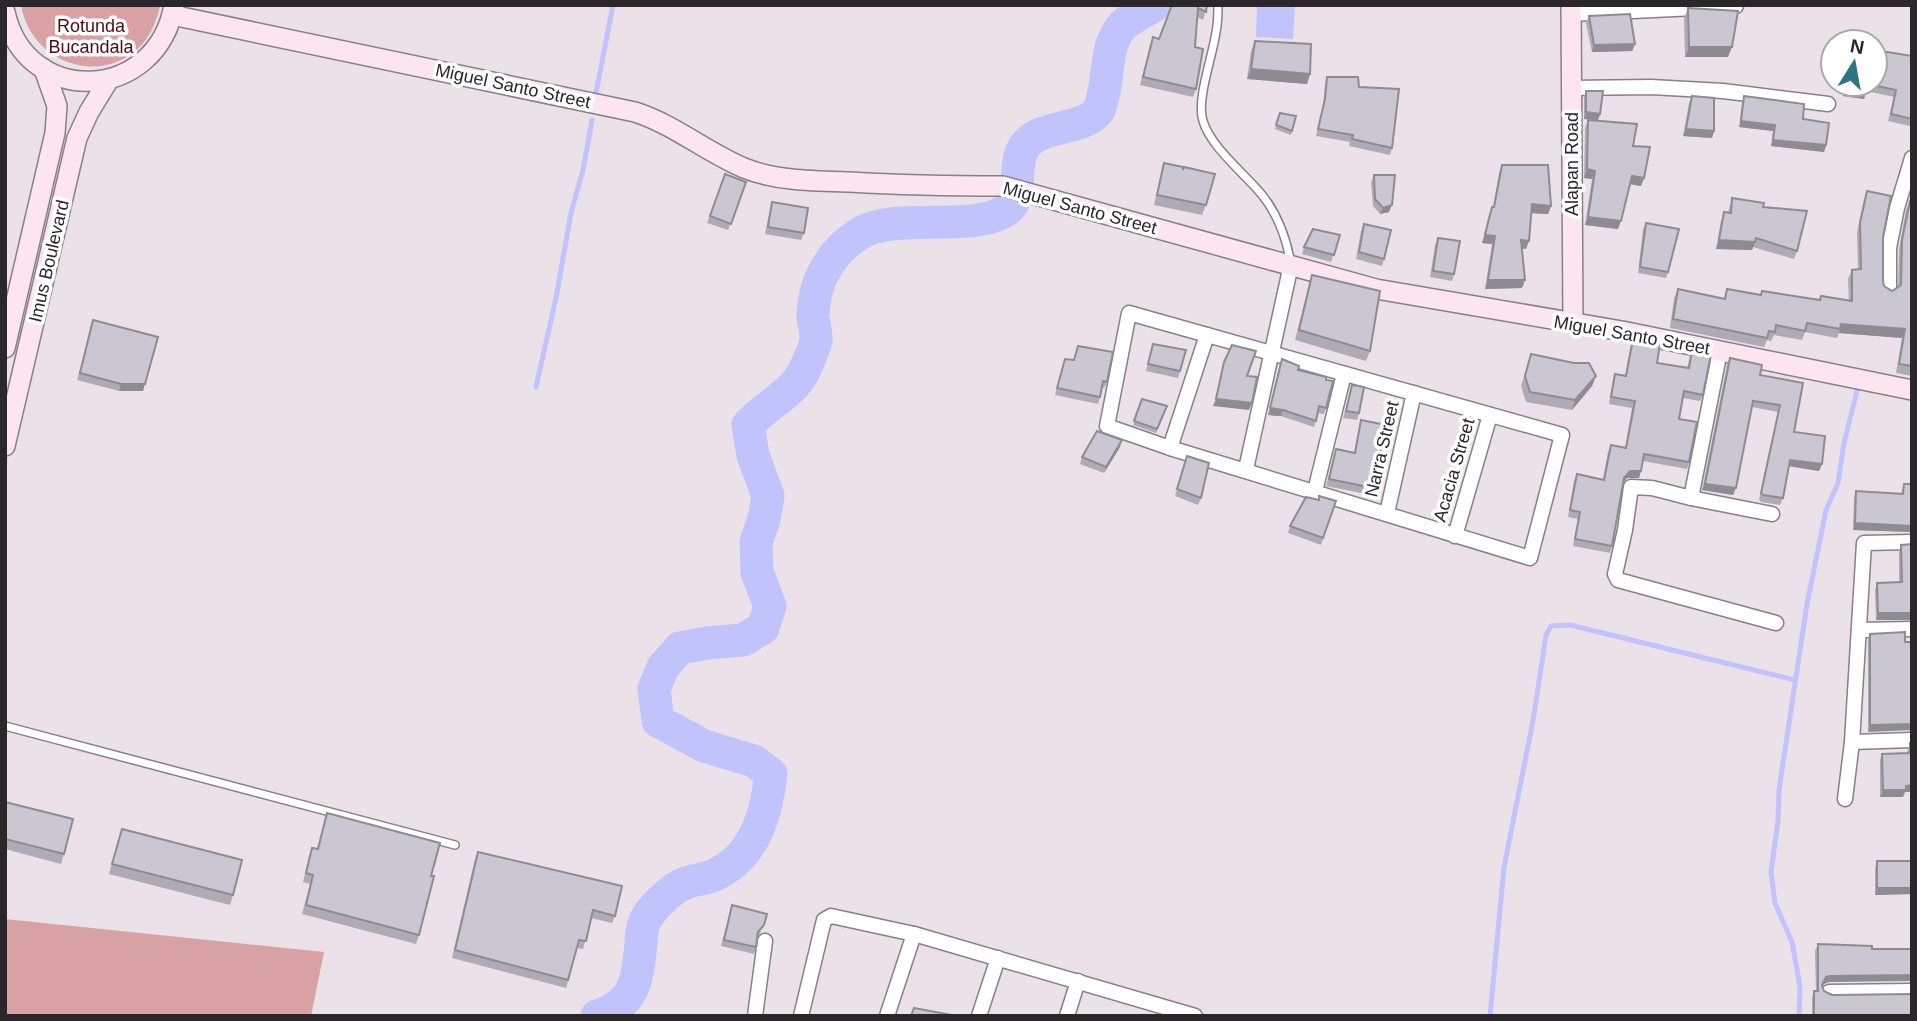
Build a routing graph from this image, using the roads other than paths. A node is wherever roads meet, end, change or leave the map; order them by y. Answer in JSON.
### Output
{"nodes":[{"id":1,"x":1218,"y":5,"type":"edge"},
{"id":2,"x":1736,"y":6,"type":"edge"},
{"id":3,"x":1571,"y":9,"type":"edge"},
{"id":4,"x":173,"y":10,"type":"edge"},
{"id":5,"x":5,"y":12,"type":"edge"},
{"id":6,"x":44,"y":69,"type":"junction"},
{"id":7,"x":108,"y":81,"type":"junction"},
{"id":8,"x":1571,"y":88,"type":"junction"},
{"id":9,"x":1828,"y":104,"type":"dead end"},
{"id":10,"x":1912,"y":158,"type":"edge"},
{"id":11,"x":1904,"y":208,"type":"edge"},
{"id":12,"x":1291,"y":265,"type":"junction"},
{"id":13,"x":1889,"y":290,"type":"edge"},
{"id":14,"x":1573,"y":323,"type":"junction"},
{"id":15,"x":1207,"y":335,"type":"junction"},
{"id":16,"x":5,"y":348,"type":"edge"},
{"id":17,"x":1720,"y":351,"type":"junction"},
{"id":18,"x":1272,"y":353,"type":"junction"},
{"id":19,"x":1344,"y":374,"type":"junction"},
{"id":20,"x":1912,"y":390,"type":"edge"},
{"id":21,"x":1414,"y":393,"type":"junction"},
{"id":22,"x":1490,"y":415,"type":"junction"},
{"id":23,"x":5,"y":446,"type":"edge"},
{"id":24,"x":1170,"y":448,"type":"junction"},
{"id":25,"x":1246,"y":469,"type":"junction"},
{"id":26,"x":1315,"y":491,"type":"junction"},
{"id":27,"x":1691,"y":498,"type":"junction"},
{"id":28,"x":1387,"y":513,"type":"junction"},
{"id":29,"x":1772,"y":514,"type":"dead end"},
{"id":30,"x":1455,"y":536,"type":"junction"},
{"id":31,"x":1912,"y":542,"type":"edge"},
{"id":32,"x":1776,"y":623,"type":"dead end"},
{"id":33,"x":1912,"y":629,"type":"edge"},
{"id":34,"x":1858,"y":630,"type":"junction"},
{"id":35,"x":5,"y":726,"type":"edge"},
{"id":36,"x":1912,"y":740,"type":"edge"},
{"id":37,"x":1852,"y":743,"type":"junction"},
{"id":38,"x":1845,"y":799,"type":"dead end"},
{"id":39,"x":454,"y":845,"type":"dead end"},
{"id":40,"x":914,"y":934,"type":"junction"},
{"id":41,"x":765,"y":941,"type":"dead end"},
{"id":42,"x":998,"y":958,"type":"junction"},
{"id":43,"x":1078,"y":982,"type":"junction"},
{"id":44,"x":1912,"y":991,"type":"edge"},
{"id":45,"x":1829,"y":992,"type":"edge"},
{"id":46,"x":1153,"y":1010,"type":"edge"},
{"id":47,"x":755,"y":1016,"type":"edge"},
{"id":48,"x":801,"y":1016,"type":"edge"},
{"id":49,"x":887,"y":1016,"type":"edge"},
{"id":50,"x":979,"y":1016,"type":"edge"},
{"id":51,"x":1067,"y":1016,"type":"edge"},
{"id":52,"x":1195,"y":1016,"type":"edge"}],
"edges":[{"from":1,"to":12,"type":"lane"},
{"from":2,"to":3,"type":"street"},
{"from":3,"to":8,"type":"main road","name":"Alapan Road"},
{"from":4,"to":7,"type":"main road"},
{"from":4,"to":12,"type":"main road","name":"Miguel Santo Street"},
{"from":5,"to":6,"type":"main road"},
{"from":6,"to":7,"type":"main road"},
{"from":6,"to":16,"type":"main road","name":"Imus Boulevard"},
{"from":7,"to":23,"type":"main road","name":"Imus Boulevard"},
{"from":8,"to":9,"type":"street"},
{"from":8,"to":14,"type":"main road","name":"Alapan Road"},
{"from":10,"to":11,"type":"street"},
{"from":11,"to":13,"type":"street"},
{"from":12,"to":14,"type":"main road","name":"Miguel Santo Street"},
{"from":12,"to":18,"type":"street"},
{"from":14,"to":17,"type":"main road","name":"Miguel Santo Street"},
{"from":15,"to":18,"type":"street"},
{"from":15,"to":24,"type":"street"},
{"from":15,"to":24,"type":"street"},
{"from":17,"to":20,"type":"main road","name":"Miguel Santo Street"},
{"from":17,"to":27,"type":"street"},
{"from":18,"to":19,"type":"street"},
{"from":18,"to":25,"type":"street"},
{"from":19,"to":21,"type":"street"},
{"from":19,"to":26,"type":"street"},
{"from":21,"to":22,"type":"street"},
{"from":21,"to":28,"type":"street","name":"Narra Street"},
{"from":22,"to":30,"type":"street","name":"Acacia Street"},
{"from":22,"to":30,"type":"street"},
{"from":24,"to":25,"type":"street"},
{"from":25,"to":26,"type":"street"},
{"from":26,"to":28,"type":"street"},
{"from":27,"to":29,"type":"street"},
{"from":27,"to":32,"type":"street"},
{"from":28,"to":30,"type":"street"},
{"from":31,"to":34,"type":"street"},
{"from":33,"to":34,"type":"street"},
{"from":34,"to":37,"type":"street"},
{"from":35,"to":39,"type":"lane"},
{"from":36,"to":37,"type":"street"},
{"from":37,"to":38,"type":"street"},
{"from":40,"to":42,"type":"street"},
{"from":40,"to":48,"type":"street"},
{"from":40,"to":49,"type":"street"},
{"from":41,"to":47,"type":"street"},
{"from":42,"to":43,"type":"street"},
{"from":42,"to":50,"type":"street"},
{"from":43,"to":46,"type":"street"},
{"from":43,"to":51,"type":"street"},
{"from":44,"to":45,"type":"street"},
{"from":46,"to":52,"type":"street"}]}
